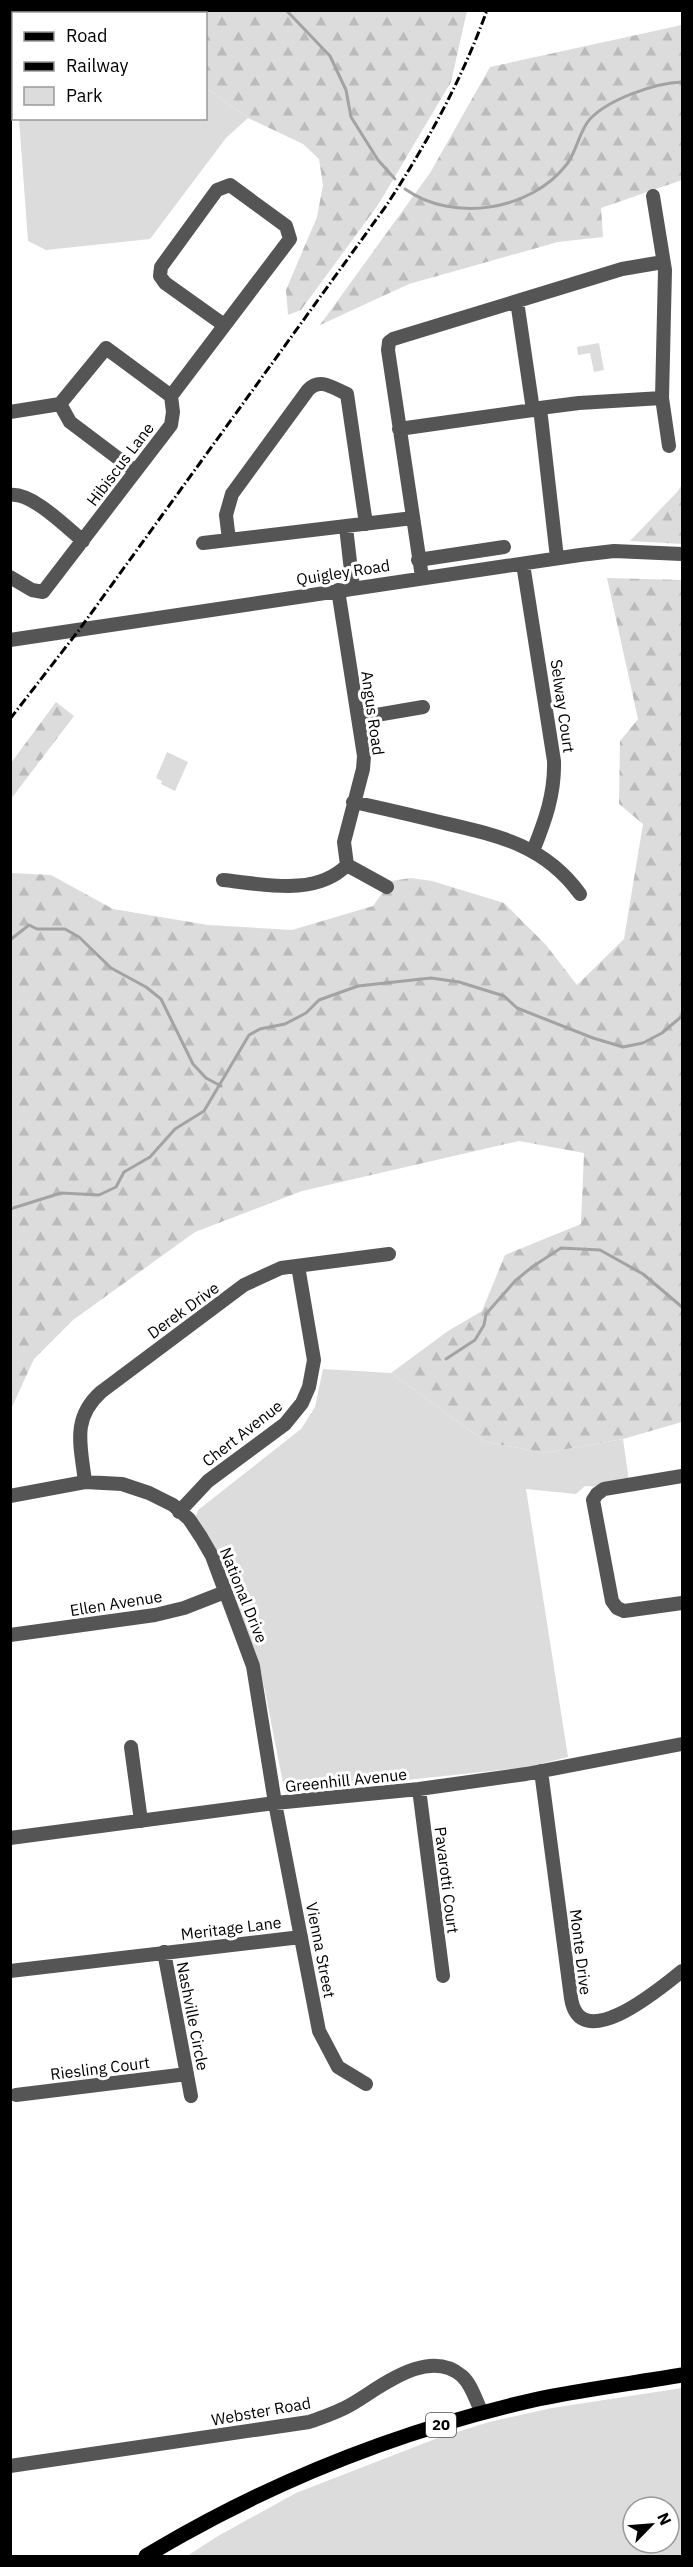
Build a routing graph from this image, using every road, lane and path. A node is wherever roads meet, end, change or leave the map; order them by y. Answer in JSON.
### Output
{"nodes":[{"id":1,"x":653,"y":196,"type":"dead end"},
{"id":2,"x":663,"y":262,"type":"junction"},
{"id":3,"x":517,"y":301,"type":"junction"},
{"id":4,"x":224,"y":326,"type":"junction"},
{"id":5,"x":171,"y":396,"type":"junction"},
{"id":6,"x":662,"y":398,"type":"junction"},
{"id":7,"x":60,"y":404,"type":"junction"},
{"id":8,"x":10,"y":412,"type":"edge"},
{"id":9,"x":399,"y":429,"type":"junction"},
{"id":10,"x":669,"y":446,"type":"dead end"},
{"id":11,"x":135,"y":471,"type":"junction"},
{"id":12,"x":10,"y":495,"type":"edge"},
{"id":13,"x":413,"y":518,"type":"junction"},
{"id":14,"x":366,"y":524,"type":"junction"},
{"id":15,"x":346,"y":527,"type":"junction"},
{"id":16,"x":229,"y":540,"type":"junction"},
{"id":17,"x":83,"y":541,"type":"junction"},
{"id":18,"x":203,"y":543,"type":"dead end"},
{"id":19,"x":504,"y":547,"type":"dead end"},
{"id":20,"x":682,"y":555,"type":"edge"},
{"id":21,"x":557,"y":558,"type":"junction"},
{"id":22,"x":418,"y":560,"type":"junction"},
{"id":23,"x":523,"y":564,"type":"junction"},
{"id":24,"x":10,"y":577,"type":"edge"},
{"id":25,"x":422,"y":577,"type":"junction"},
{"id":26,"x":353,"y":588,"type":"junction"},
{"id":27,"x":338,"y":590,"type":"junction"},
{"id":28,"x":10,"y":639,"type":"edge"},
{"id":29,"x":423,"y":707,"type":"dead end"},
{"id":30,"x":358,"y":718,"type":"junction"},
{"id":31,"x":353,"y":802,"type":"junction"},
{"id":32,"x":533,"y":851,"type":"junction"},
{"id":33,"x":347,"y":865,"type":"junction"},
{"id":34,"x":223,"y":880,"type":"dead end"},
{"id":35,"x":387,"y":887,"type":"dead end"},
{"id":36,"x":580,"y":894,"type":"dead end"},
{"id":37,"x":389,"y":1254,"type":"dead end"},
{"id":38,"x":298,"y":1266,"type":"junction"},
{"id":39,"x":682,"y":1476,"type":"edge"},
{"id":40,"x":85,"y":1482,"type":"junction"},
{"id":41,"x":10,"y":1496,"type":"edge"},
{"id":42,"x":179,"y":1512,"type":"junction"},
{"id":43,"x":225,"y":1592,"type":"junction"},
{"id":44,"x":682,"y":1603,"type":"edge"},
{"id":45,"x":10,"y":1635,"type":"edge"},
{"id":46,"x":682,"y":1744,"type":"edge"},
{"id":47,"x":131,"y":1747,"type":"dead end"},
{"id":48,"x":542,"y":1772,"type":"junction"},
{"id":49,"x":419,"y":1789,"type":"junction"},
{"id":50,"x":275,"y":1803,"type":"junction"},
{"id":51,"x":141,"y":1821,"type":"junction"},
{"id":52,"x":10,"y":1838,"type":"edge"},
{"id":53,"x":301,"y":1936,"type":"junction"},
{"id":54,"x":164,"y":1953,"type":"junction"},
{"id":55,"x":10,"y":1971,"type":"edge"},
{"id":56,"x":682,"y":1971,"type":"edge"},
{"id":57,"x":443,"y":1976,"type":"dead end"},
{"id":58,"x":187,"y":2074,"type":"junction"},
{"id":59,"x":366,"y":2084,"type":"dead end"},
{"id":60,"x":16,"y":2095,"type":"dead end"},
{"id":61,"x":191,"y":2096,"type":"dead end"},
{"id":62,"x":682,"y":2375,"type":"edge"},
{"id":63,"x":482,"y":2413,"type":"junction"},
{"id":64,"x":10,"y":2466,"type":"edge"},
{"id":65,"x":146,"y":2556,"type":"edge"}],
"edges":[{"from":1,"to":2,"type":"street"},
{"from":2,"to":3,"type":"street"},
{"from":2,"to":6,"type":"street"},
{"from":3,"to":9,"type":"street"},
{"from":3,"to":9,"type":"street"},
{"from":4,"to":4,"type":"street"},
{"from":4,"to":5,"type":"street"},
{"from":5,"to":7,"type":"street"},
{"from":5,"to":11,"type":"street","name":"Hibiscus Lane"},
{"from":6,"to":10,"type":"street"},
{"from":6,"to":21,"type":"street"},
{"from":7,"to":8,"type":"street"},
{"from":7,"to":11,"type":"street"},
{"from":9,"to":13,"type":"street"},
{"from":11,"to":17,"type":"street","name":"Hibiscus Lane"},
{"from":12,"to":17,"type":"street"},
{"from":13,"to":14,"type":"street"},
{"from":13,"to":22,"type":"street"},
{"from":14,"to":15,"type":"street"},
{"from":14,"to":16,"type":"street"},
{"from":15,"to":16,"type":"street"},
{"from":15,"to":26,"type":"street"},
{"from":16,"to":18,"type":"street"},
{"from":17,"to":24,"type":"street","name":"Hibiscus Lane"},
{"from":19,"to":22,"type":"street"},
{"from":20,"to":21,"type":"street","name":"Quigley Road"},
{"from":21,"to":23,"type":"street","name":"Quigley Road"},
{"from":22,"to":25,"type":"street"},
{"from":23,"to":25,"type":"street","name":"Quigley Road"},
{"from":23,"to":32,"type":"street","name":"Selway Court"},
{"from":25,"to":26,"type":"street","name":"Quigley Road"},
{"from":26,"to":27,"type":"street","name":"Quigley Road"},
{"from":27,"to":28,"type":"street","name":"Quigley Road"},
{"from":27,"to":30,"type":"street","name":"Angus Road"},
{"from":29,"to":30,"type":"street"},
{"from":30,"to":31,"type":"street","name":"Angus Road"},
{"from":31,"to":32,"type":"street"},
{"from":31,"to":33,"type":"street","name":"Angus Road"},
{"from":32,"to":36,"type":"street"},
{"from":33,"to":34,"type":"street"},
{"from":33,"to":35,"type":"street"},
{"from":37,"to":38,"type":"street","name":"Derek Drive"},
{"from":38,"to":40,"type":"street","name":"Derek Drive"},
{"from":38,"to":42,"type":"street","name":"Chert Avenue"},
{"from":39,"to":44,"type":"street"},
{"from":40,"to":41,"type":"street","name":"National Drive"},
{"from":40,"to":42,"type":"street","name":"National Drive"},
{"from":42,"to":43,"type":"street","name":"National Drive"},
{"from":43,"to":45,"type":"street","name":"Ellen Avenue"},
{"from":43,"to":50,"type":"street","name":"National Drive"},
{"from":46,"to":48,"type":"street","name":"Greenhill Avenue"},
{"from":47,"to":51,"type":"street"},
{"from":48,"to":49,"type":"street","name":"Greenhill Avenue"},
{"from":48,"to":56,"type":"street","name":"Monte Drive"},
{"from":49,"to":50,"type":"street","name":"Greenhill Avenue"},
{"from":49,"to":57,"type":"street","name":"Pavarotti Court"},
{"from":50,"to":51,"type":"street","name":"Greenhill Avenue"},
{"from":50,"to":53,"type":"street","name":"Vienna Street"},
{"from":51,"to":52,"type":"street","name":"Greenhill Avenue"},
{"from":53,"to":54,"type":"street","name":"Meritage Lane"},
{"from":53,"to":59,"type":"street","name":"Vienna Street"},
{"from":54,"to":55,"type":"street","name":"Nashville Circle"},
{"from":54,"to":58,"type":"street","name":"Nashville Circle"},
{"from":58,"to":60,"type":"street","name":"Riesling Court"},
{"from":58,"to":61,"type":"street","name":"Nashville Circle"},
{"from":62,"to":63,"type":"main road","number":"20"},
{"from":63,"to":64,"type":"street","name":"Webster Road"},
{"from":63,"to":65,"type":"main road","number":"20"}]}
